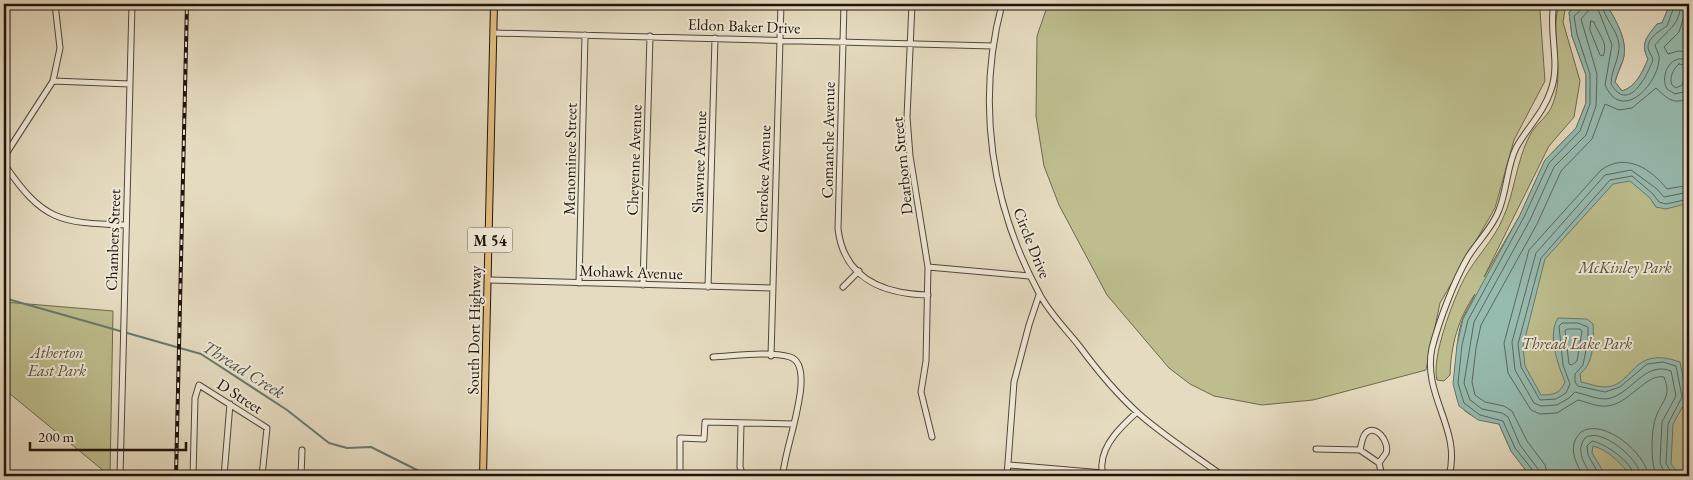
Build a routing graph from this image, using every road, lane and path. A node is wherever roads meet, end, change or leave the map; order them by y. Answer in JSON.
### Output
{"nodes":[{"id":1,"x":55,"y":4,"type":"edge"},
{"id":2,"x":132,"y":4,"type":"edge"},
{"id":3,"x":494,"y":4,"type":"edge"},
{"id":4,"x":781,"y":4,"type":"edge"},
{"id":5,"x":844,"y":4,"type":"edge"},
{"id":6,"x":912,"y":4,"type":"edge"},
{"id":7,"x":1002,"y":4,"type":"edge"},
{"id":8,"x":1554,"y":4,"type":"edge"},
{"id":9,"x":494,"y":33,"type":"junction"},
{"id":10,"x":586,"y":35,"type":"junction"},
{"id":11,"x":650,"y":36,"type":"junction"},
{"id":12,"x":714,"y":38,"type":"junction"},
{"id":13,"x":780,"y":40,"type":"junction"},
{"id":14,"x":843,"y":41,"type":"junction"},
{"id":15,"x":911,"y":43,"type":"junction"},
{"id":16,"x":993,"y":46,"type":"junction"},
{"id":17,"x":53,"y":81,"type":"junction"},
{"id":18,"x":130,"y":84,"type":"junction"},
{"id":19,"x":4,"y":157,"type":"edge"},
{"id":20,"x":4,"y":164,"type":"edge"},
{"id":21,"x":126,"y":225,"type":"junction"},
{"id":22,"x":928,"y":267,"type":"junction"},
{"id":23,"x":859,"y":271,"type":"junction"},
{"id":24,"x":1029,"y":276,"type":"junction"},
{"id":25,"x":489,"y":280,"type":"junction"},
{"id":26,"x":579,"y":283,"type":"junction"},
{"id":27,"x":643,"y":285,"type":"junction"},
{"id":28,"x":708,"y":287,"type":"junction"},
{"id":29,"x":843,"y":287,"type":"dead end"},
{"id":30,"x":773,"y":288,"type":"junction"},
{"id":31,"x":928,"y":295,"type":"junction"},
{"id":32,"x":1039,"y":295,"type":"junction"},
{"id":33,"x":771,"y":356,"type":"junction"},
{"id":34,"x":713,"y":357,"type":"dead end"},
{"id":35,"x":230,"y":404,"type":"junction"},
{"id":36,"x":1137,"y":412,"type":"junction"},
{"id":37,"x":740,"y":423,"type":"junction"},
{"id":38,"x":794,"y":424,"type":"junction"},
{"id":39,"x":932,"y":437,"type":"dead end"},
{"id":40,"x":1316,"y":449,"type":"dead end"},
{"id":41,"x":302,"y":450,"type":"dead end"},
{"id":42,"x":1360,"y":450,"type":"junction"},
{"id":43,"x":1379,"y":463,"type":"junction"},
{"id":44,"x":1009,"y":465,"type":"junction"},
{"id":45,"x":262,"y":475,"type":"edge"},
{"id":46,"x":1103,"y":475,"type":"edge"},
{"id":47,"x":120,"y":476,"type":"edge"},
{"id":48,"x":193,"y":476,"type":"edge"},
{"id":49,"x":224,"y":476,"type":"edge"},
{"id":50,"x":301,"y":476,"type":"edge"},
{"id":51,"x":310,"y":476,"type":"edge"},
{"id":52,"x":483,"y":476,"type":"edge"},
{"id":53,"x":680,"y":476,"type":"edge"},
{"id":54,"x":743,"y":476,"type":"edge"},
{"id":55,"x":783,"y":476,"type":"edge"},
{"id":56,"x":1007,"y":476,"type":"edge"},
{"id":57,"x":1223,"y":476,"type":"edge"},
{"id":58,"x":1382,"y":476,"type":"edge"},
{"id":59,"x":1449,"y":476,"type":"edge"}],
"edges":[{"from":1,"to":17,"type":"street"},
{"from":2,"to":18,"type":"street","name":"Chambers Street"},
{"from":3,"to":9,"type":"main road","name":"South Dort Highway","number":"M 54"},
{"from":4,"to":13,"type":"street","name":"Cherokee Avenue"},
{"from":5,"to":14,"type":"street","name":"Comanche Avenue"},
{"from":6,"to":15,"type":"street","name":"Dearborn Street"},
{"from":7,"to":16,"type":"street","name":"Circle Drive"},
{"from":8,"to":59,"type":"street"},
{"from":9,"to":10,"type":"street","name":"Eldon Baker Drive"},
{"from":9,"to":25,"type":"main road","name":"South Dort Highway","number":"M 54"},
{"from":10,"to":11,"type":"street","name":"Eldon Baker Drive"},
{"from":10,"to":26,"type":"street","name":"Menominee Street"},
{"from":11,"to":12,"type":"street","name":"Eldon Baker Drive"},
{"from":11,"to":27,"type":"street","name":"Cheyenne Avenue"},
{"from":12,"to":13,"type":"street","name":"Eldon Baker Drive"},
{"from":12,"to":28,"type":"street","name":"Shawnee Avenue"},
{"from":13,"to":14,"type":"street","name":"Eldon Baker Drive"},
{"from":13,"to":30,"type":"street","name":"Cherokee Avenue"},
{"from":14,"to":15,"type":"street","name":"Eldon Baker Drive"},
{"from":14,"to":23,"type":"street","name":"Comanche Avenue"},
{"from":15,"to":16,"type":"street","name":"Eldon Baker Drive"},
{"from":15,"to":22,"type":"street","name":"Dearborn Street"},
{"from":16,"to":24,"type":"street","name":"Circle Drive"},
{"from":17,"to":18,"type":"street"},
{"from":17,"to":19,"type":"street"},
{"from":18,"to":21,"type":"street","name":"Chambers Street"},
{"from":20,"to":21,"type":"street"},
{"from":21,"to":47,"type":"street","name":"Chambers Street"},
{"from":22,"to":24,"type":"street"},
{"from":22,"to":31,"type":"street","name":"Dearborn Street"},
{"from":23,"to":29,"type":"street"},
{"from":23,"to":31,"type":"street","name":"Comanche Avenue"},
{"from":24,"to":32,"type":"street","name":"Circle Drive"},
{"from":25,"to":26,"type":"street","name":"Mohawk Avenue"},
{"from":25,"to":52,"type":"main road","name":"South Dort Highway","number":"M 54"},
{"from":26,"to":27,"type":"street","name":"Mohawk Avenue"},
{"from":27,"to":28,"type":"street","name":"Mohawk Avenue"},
{"from":28,"to":30,"type":"street","name":"Mohawk Avenue"},
{"from":30,"to":33,"type":"street","name":"Cherokee Avenue"},
{"from":31,"to":39,"type":"street","name":"Dearborn Street"},
{"from":32,"to":36,"type":"street","name":"Circle Drive"},
{"from":32,"to":44,"type":"street"},
{"from":33,"to":34,"type":"street"},
{"from":33,"to":38,"type":"street"},
{"from":35,"to":45,"type":"street","name":"D Street"},
{"from":35,"to":48,"type":"street","name":"D Street"},
{"from":35,"to":49,"type":"street"},
{"from":36,"to":46,"type":"street"},
{"from":36,"to":57,"type":"street","name":"Circle Drive"},
{"from":37,"to":38,"type":"street"},
{"from":37,"to":53,"type":"street"},
{"from":37,"to":54,"type":"street"},
{"from":38,"to":55,"type":"street"},
{"from":40,"to":42,"type":"street"},
{"from":41,"to":50,"type":"street"},
{"from":42,"to":43,"type":"street"},
{"from":42,"to":43,"type":"street"},
{"from":43,"to":58,"type":"street"},
{"from":44,"to":46,"type":"street"},
{"from":44,"to":56,"type":"street"},
{"from":45,"to":49,"type":"street"},
{"from":45,"to":50,"type":"street"},
{"from":48,"to":49,"type":"street"},
{"from":50,"to":51,"type":"street"}]}
